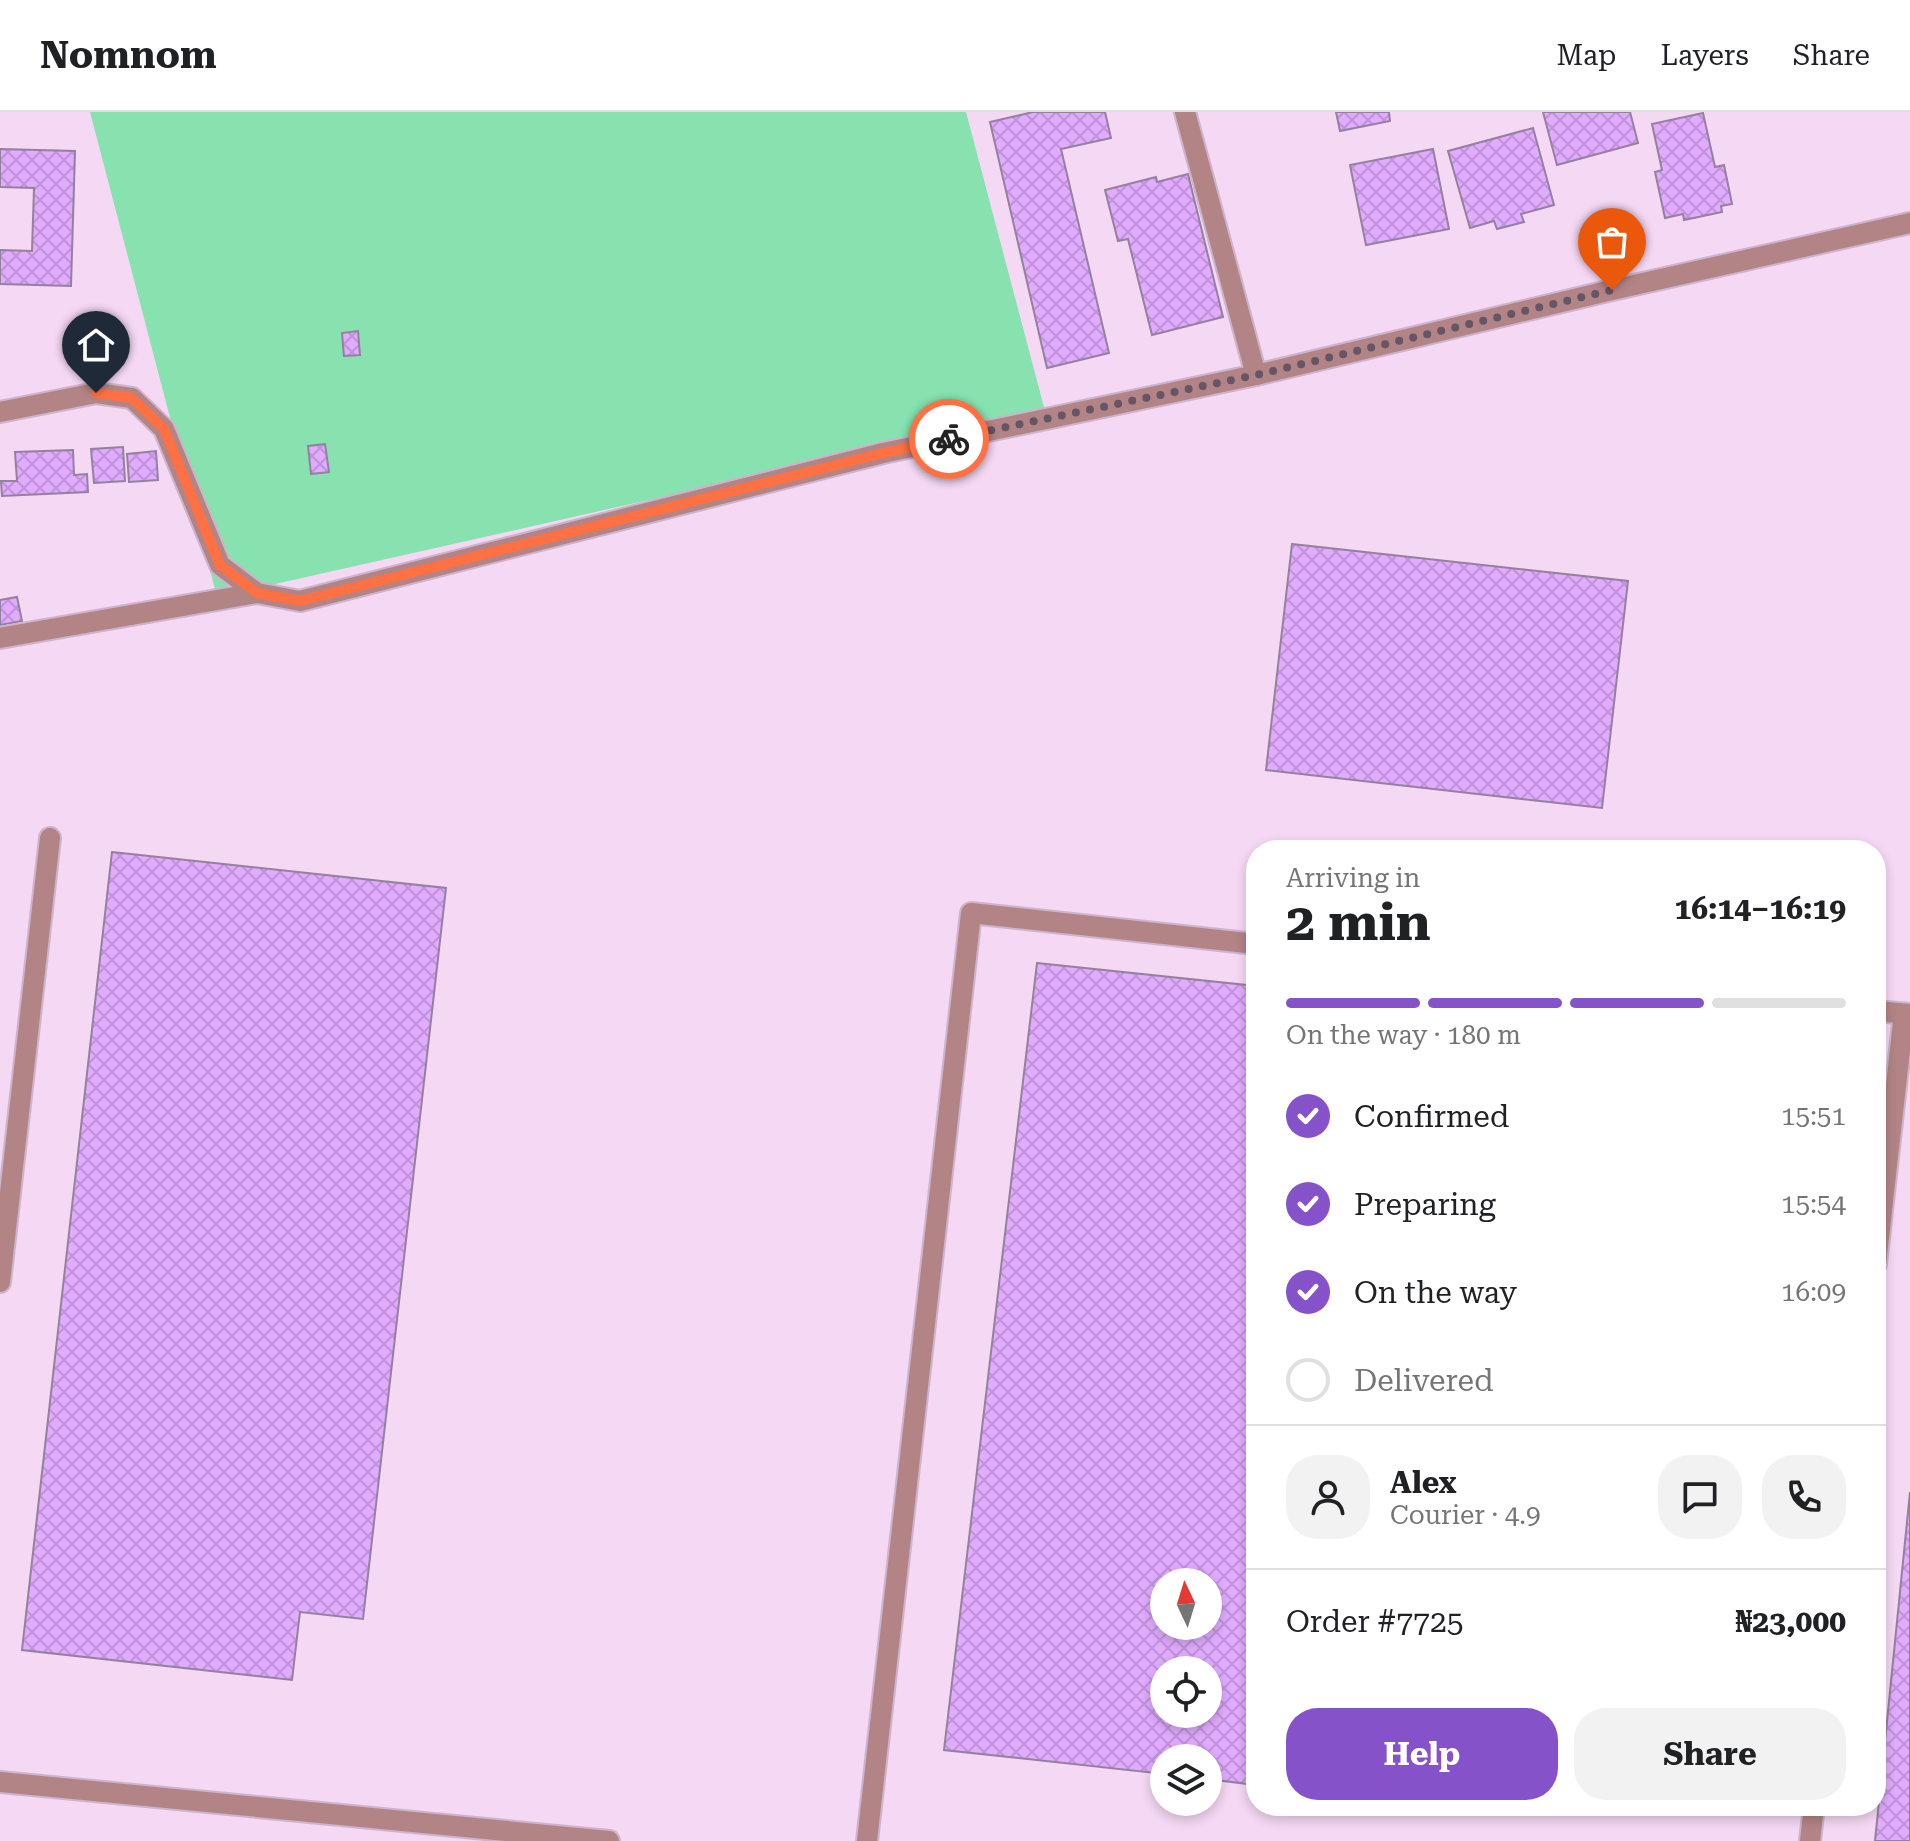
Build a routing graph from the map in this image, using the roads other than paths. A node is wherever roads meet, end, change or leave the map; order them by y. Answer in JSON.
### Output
{"nodes":[{"id":1,"x":1185,"y":112,"type":"edge"},
{"id":2,"x":1910,"y":223,"type":"edge"},
{"id":3,"x":1256,"y":375,"type":"junction"},
{"id":4,"x":0,"y":412,"type":"edge"},
{"id":5,"x":257,"y":593,"type":"junction"},
{"id":6,"x":0,"y":638,"type":"edge"},
{"id":7,"x":50,"y":838,"type":"dead end"},
{"id":8,"x":1246,"y":943,"type":"edge"},
{"id":9,"x":1886,"y":1012,"type":"edge"},
{"id":10,"x":1907,"y":1014,"type":"edge"},
{"id":11,"x":1886,"y":1183,"type":"edge"},
{"id":12,"x":0,"y":1282,"type":"edge"},
{"id":13,"x":0,"y":1782,"type":"edge"},
{"id":14,"x":1813,"y":1816,"type":"edge"},
{"id":15,"x":609,"y":1841,"type":"edge"},
{"id":16,"x":867,"y":1841,"type":"edge"},
{"id":17,"x":1810,"y":1841,"type":"edge"}],
"edges":[{"from":1,"to":3,"type":"street"},
{"from":2,"to":3,"type":"street"},
{"from":3,"to":5,"type":"street"},
{"from":4,"to":5,"type":"street"},
{"from":5,"to":6,"type":"street"},
{"from":7,"to":12,"type":"street"},
{"from":8,"to":16,"type":"street"},
{"from":9,"to":10,"type":"street"},
{"from":10,"to":11,"type":"street"},
{"from":13,"to":15,"type":"street"},
{"from":14,"to":17,"type":"street"}]}
